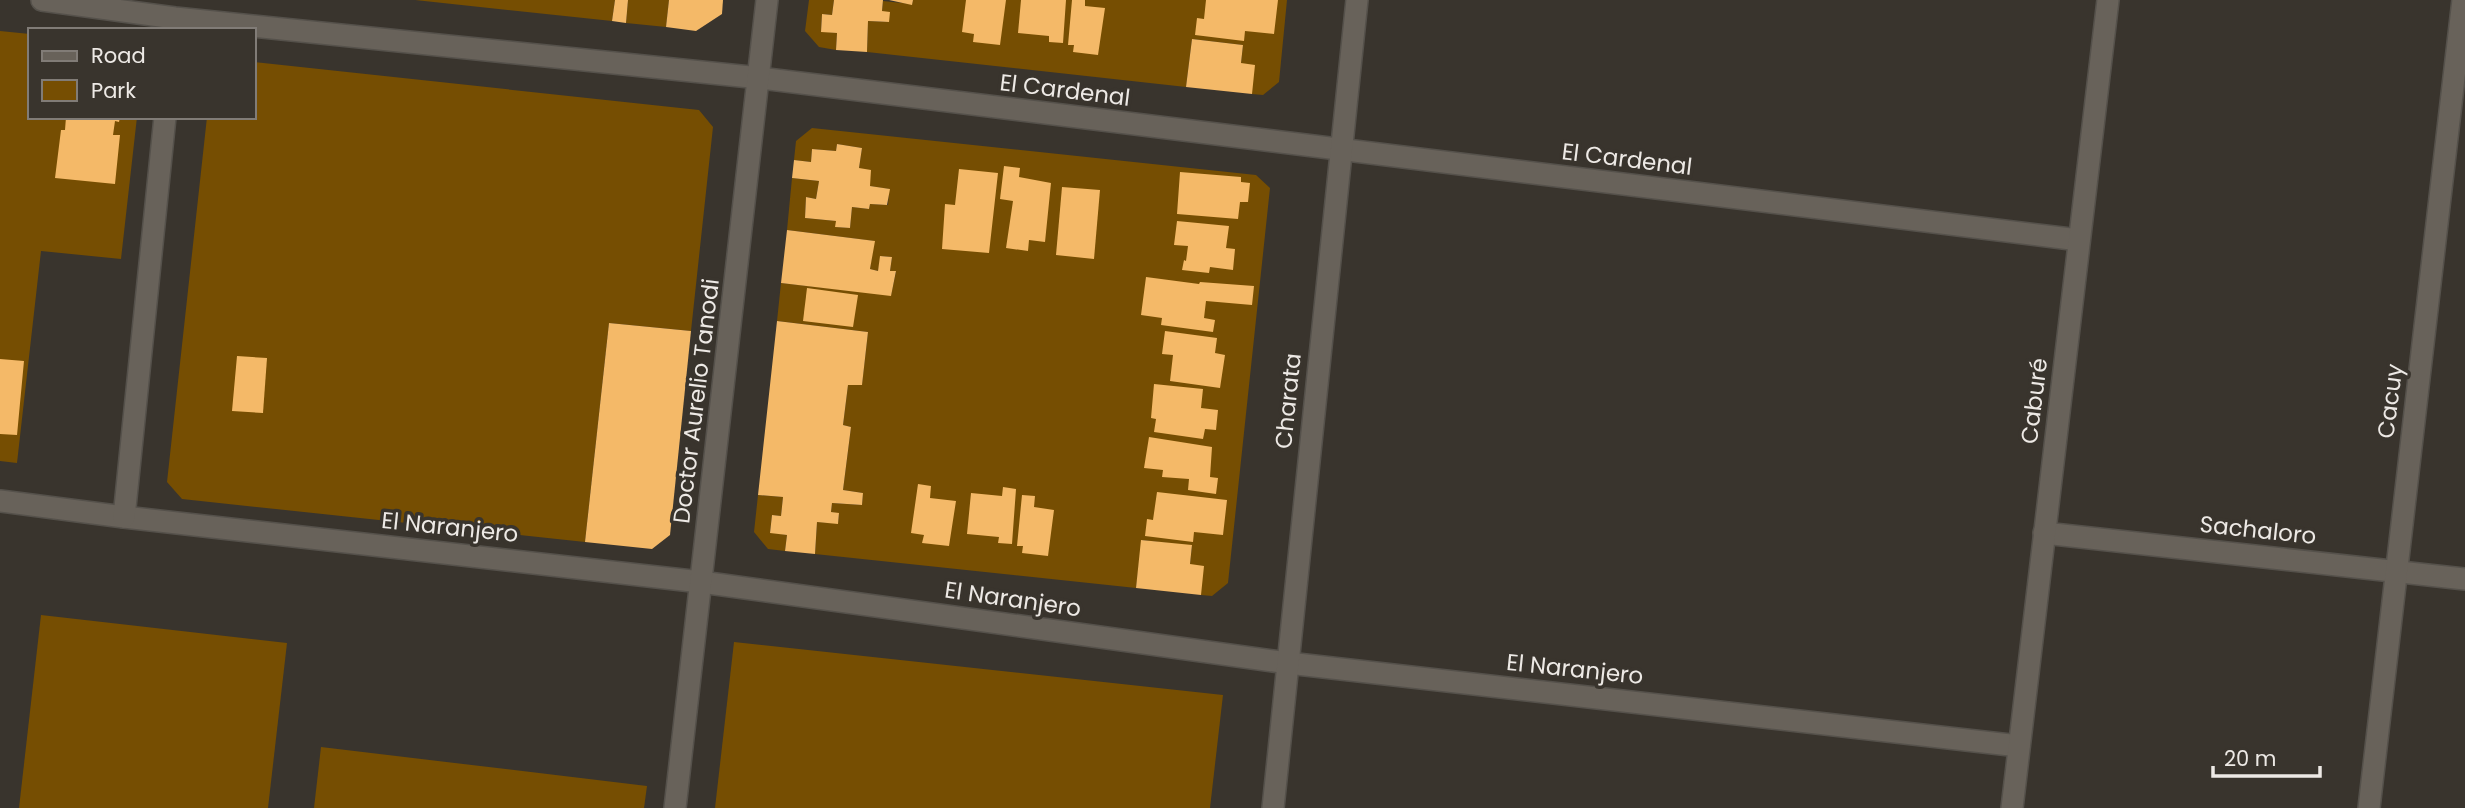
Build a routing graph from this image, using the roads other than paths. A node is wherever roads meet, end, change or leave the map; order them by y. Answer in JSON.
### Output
{"nodes":[{"id":1,"x":42,"y":0,"type":"edge"},
{"id":2,"x":767,"y":0,"type":"edge"},
{"id":3,"x":1357,"y":0,"type":"edge"},
{"id":4,"x":2108,"y":0,"type":"edge"},
{"id":5,"x":2463,"y":0,"type":"edge"},
{"id":6,"x":176,"y":16,"type":"edge"},
{"id":7,"x":760,"y":78,"type":"junction"},
{"id":8,"x":165,"y":119,"type":"edge"},
{"id":9,"x":1340,"y":151,"type":"junction"},
{"id":10,"x":2079,"y":240,"type":"junction"},
{"id":11,"x":0,"y":501,"type":"edge"},
{"id":12,"x":124,"y":517,"type":"junction"},
{"id":13,"x":2045,"y":533,"type":"junction"},
{"id":14,"x":2397,"y":572,"type":"junction"},
{"id":15,"x":2465,"y":579,"type":"edge"},
{"id":16,"x":701,"y":582,"type":"junction"},
{"id":17,"x":1287,"y":663,"type":"junction"},
{"id":18,"x":2019,"y":746,"type":"junction"},
{"id":19,"x":675,"y":808,"type":"edge"},
{"id":20,"x":1273,"y":808,"type":"edge"},
{"id":21,"x":2012,"y":808,"type":"edge"},
{"id":22,"x":2369,"y":808,"type":"edge"}],
"edges":[{"from":1,"to":6,"type":"street","name":"El Cardenal"},
{"from":2,"to":7,"type":"street","name":"Doctor Aurelio Tanodi"},
{"from":3,"to":9,"type":"street","name":"Charata"},
{"from":4,"to":10,"type":"street","name":"Caburé"},
{"from":5,"to":14,"type":"street","name":"Cacuy"},
{"from":6,"to":7,"type":"street","name":"El Cardenal"},
{"from":7,"to":9,"type":"street","name":"El Cardenal"},
{"from":7,"to":16,"type":"street","name":"Doctor Aurelio Tanodi"},
{"from":8,"to":12,"type":"street"},
{"from":9,"to":10,"type":"street","name":"El Cardenal"},
{"from":9,"to":17,"type":"street","name":"Charata"},
{"from":10,"to":13,"type":"street","name":"Caburé"},
{"from":11,"to":12,"type":"street","name":"El Naranjero"},
{"from":12,"to":16,"type":"street","name":"El Naranjero"},
{"from":13,"to":14,"type":"street","name":"Sachaloro"},
{"from":13,"to":18,"type":"street","name":"Caburé"},
{"from":14,"to":15,"type":"street","name":"Sachaloro"},
{"from":14,"to":22,"type":"street","name":"Cacuy"},
{"from":16,"to":17,"type":"street","name":"El Naranjero"},
{"from":16,"to":19,"type":"street","name":"Doctor Aurelio Tanodi"},
{"from":17,"to":18,"type":"street","name":"El Naranjero"},
{"from":17,"to":20,"type":"street","name":"Charata"},
{"from":18,"to":21,"type":"street","name":"Caburé"}]}
